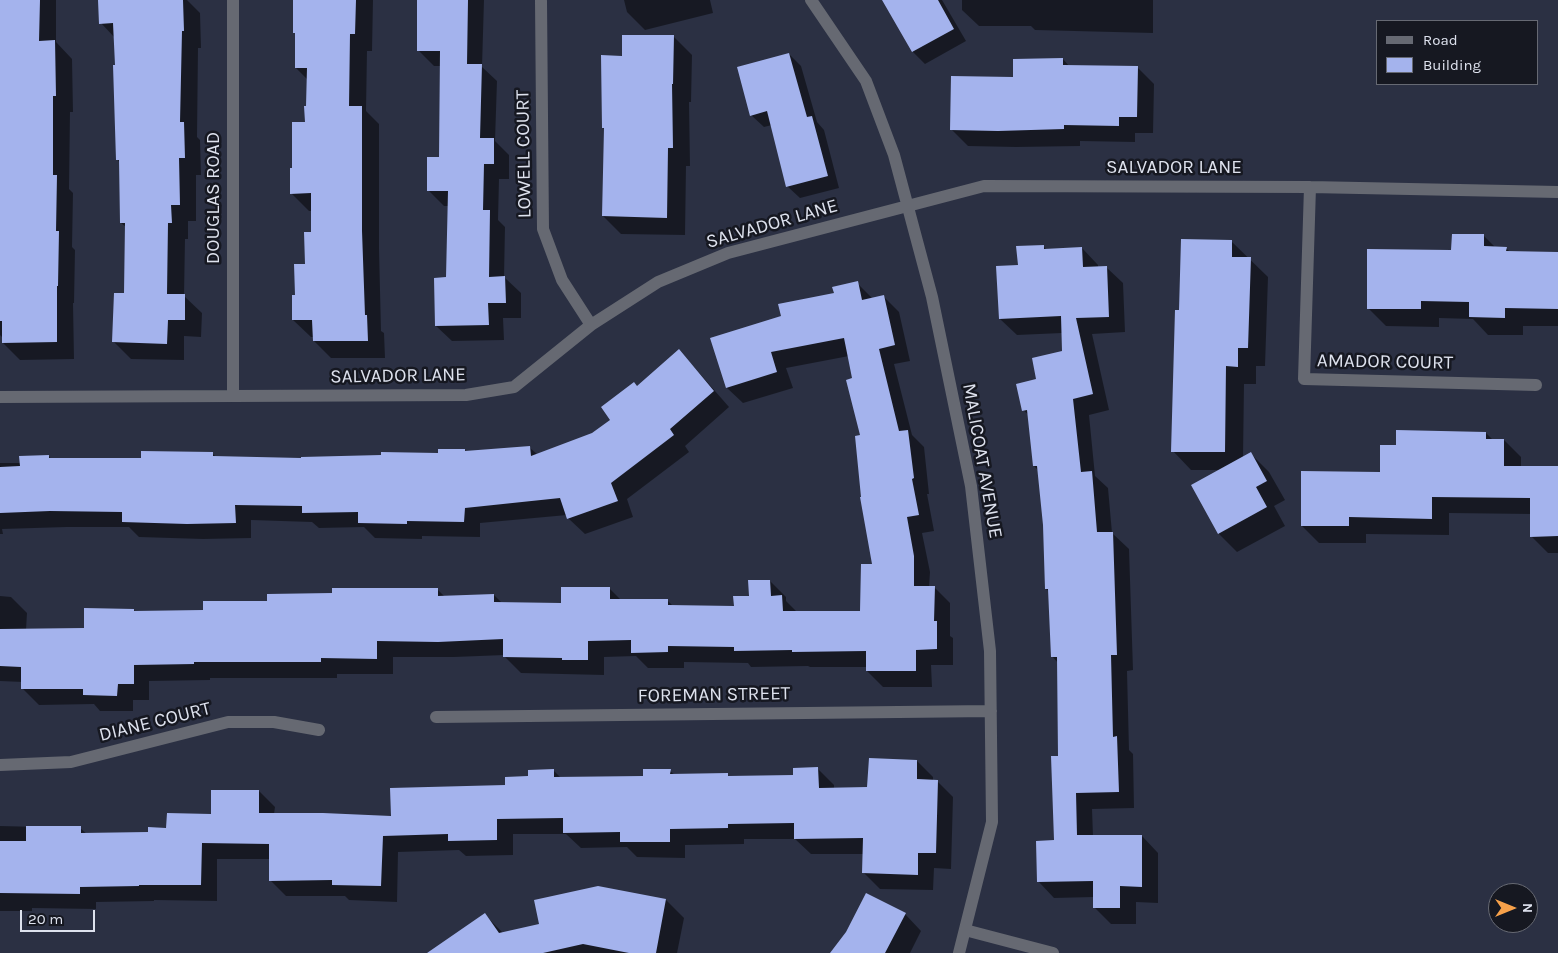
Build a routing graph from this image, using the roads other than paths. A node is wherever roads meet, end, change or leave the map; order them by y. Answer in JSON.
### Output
{"nodes":[{"id":1,"x":233,"y":0,"type":"edge"},
{"id":2,"x":811,"y":0,"type":"edge"},
{"id":3,"x":541,"y":1,"type":"edge"},
{"id":4,"x":1310,"y":187,"type":"junction"},
{"id":5,"x":1558,"y":192,"type":"edge"},
{"id":6,"x":908,"y":205,"type":"junction"},
{"id":7,"x":591,"y":326,"type":"junction"},
{"id":8,"x":1536,"y":384,"type":"dead end"},
{"id":9,"x":234,"y":396,"type":"junction"},
{"id":10,"x":0,"y":397,"type":"edge"},
{"id":11,"x":991,"y":711,"type":"junction"},
{"id":12,"x":436,"y":717,"type":"dead end"},
{"id":13,"x":319,"y":730,"type":"dead end"},
{"id":14,"x":0,"y":765,"type":"edge"},
{"id":15,"x":965,"y":930,"type":"junction"},
{"id":16,"x":959,"y":953,"type":"edge"},
{"id":17,"x":1053,"y":953,"type":"edge"}],
"edges":[{"from":1,"to":9,"type":"street","name":"DOUGLAS ROAD"},
{"from":2,"to":6,"type":"street","name":"MALICOAT AVENUE"},
{"from":3,"to":7,"type":"street","name":"LOWELL COURT"},
{"from":4,"to":5,"type":"street","name":"SALVADOR LANE"},
{"from":4,"to":6,"type":"street","name":"SALVADOR LANE"},
{"from":4,"to":8,"type":"street","name":"AMADOR COURT"},
{"from":6,"to":7,"type":"street","name":"SALVADOR LANE"},
{"from":6,"to":11,"type":"street","name":"MALICOAT AVENUE"},
{"from":7,"to":9,"type":"street","name":"SALVADOR LANE"},
{"from":9,"to":10,"type":"street","name":"SALVADOR LANE"},
{"from":11,"to":12,"type":"street","name":"FOREMAN STREET"},
{"from":11,"to":15,"type":"street","name":"MALICOAT AVENUE"},
{"from":13,"to":14,"type":"street","name":"DIANE COURT"},
{"from":15,"to":16,"type":"street","name":"MALICOAT AVENUE"},
{"from":15,"to":17,"type":"street"}]}
